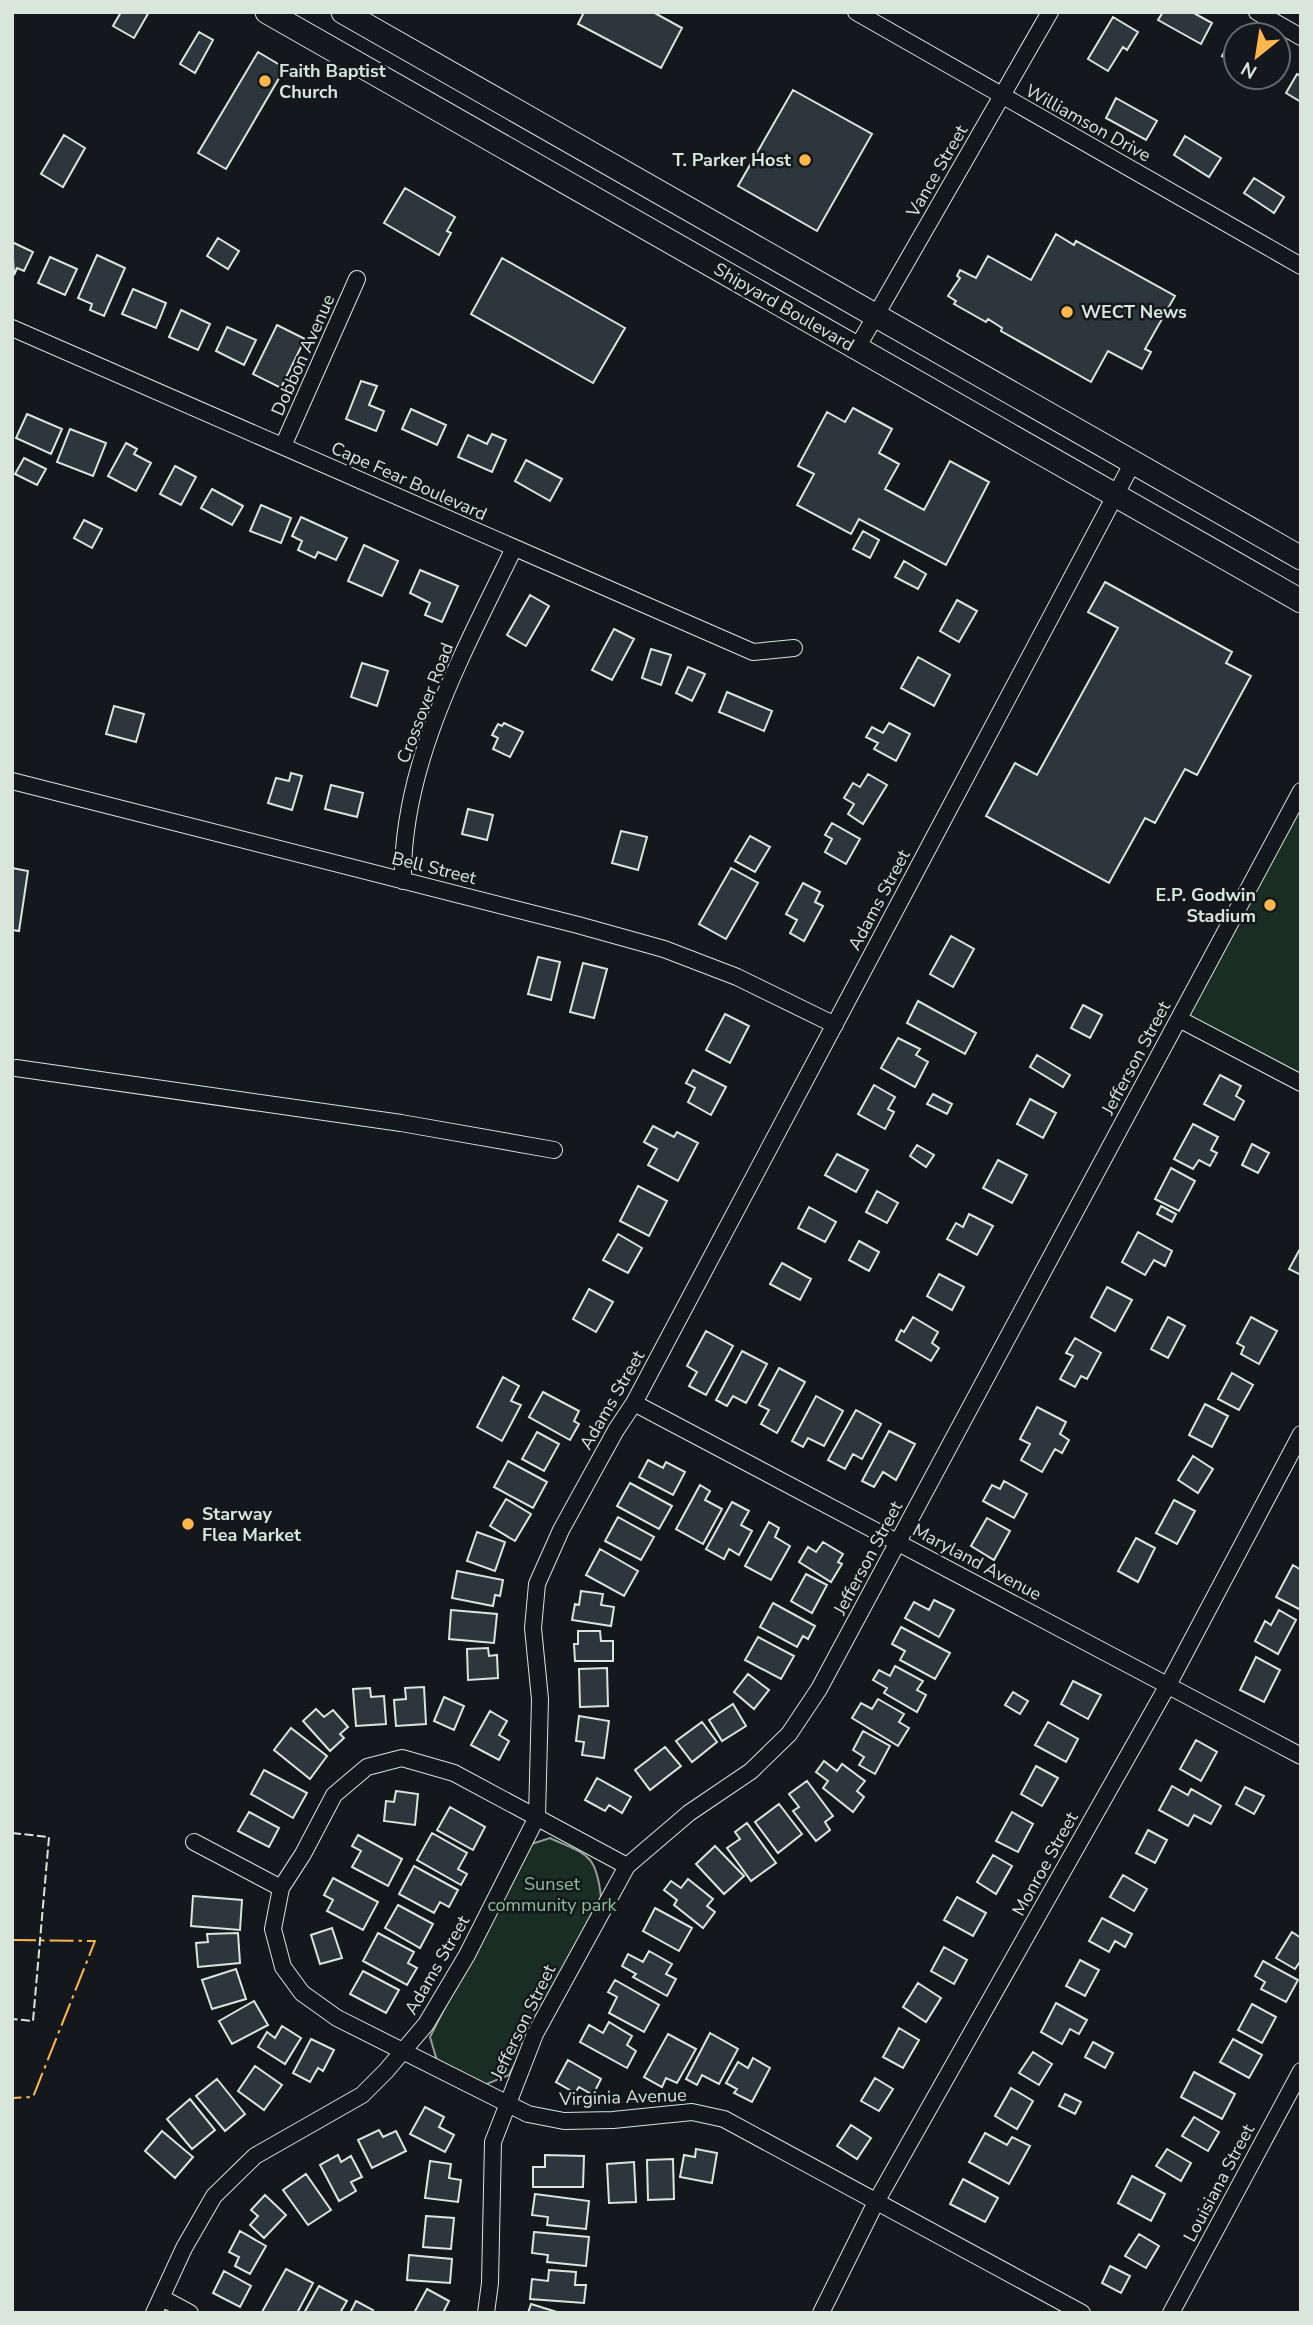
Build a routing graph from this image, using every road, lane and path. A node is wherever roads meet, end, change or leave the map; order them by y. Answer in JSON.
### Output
{"nodes":[{"id":1,"x":267,"y":12,"type":"edge"},
{"id":2,"x":343,"y":12,"type":"edge"},
{"id":3,"x":856,"y":12,"type":"edge"},
{"id":4,"x":1050,"y":12,"type":"edge"},
{"id":5,"x":1257,"y":12,"type":"edge"},
{"id":6,"x":1301,"y":37,"type":"edge"},
{"id":7,"x":1002,"y":97,"type":"junction"},
{"id":8,"x":1301,"y":266,"type":"edge"},
{"id":9,"x":358,"y":279,"type":"dead end"},
{"id":10,"x":876,"y":315,"type":"junction"},
{"id":11,"x":12,"y":328,"type":"edge"},
{"id":12,"x":857,"y":348,"type":"junction"},
{"id":13,"x":283,"y":446,"type":"junction"},
{"id":14,"x":1133,"y":462,"type":"junction"},
{"id":15,"x":1115,"y":496,"type":"junction"},
{"id":16,"x":514,"y":548,"type":"junction"},
{"id":17,"x":1301,"y":558,"type":"edge"},
{"id":18,"x":1301,"y":601,"type":"edge"},
{"id":19,"x":794,"y":648,"type":"dead end"},
{"id":20,"x":12,"y":781,"type":"edge"},
{"id":21,"x":1301,"y":791,"type":"edge"},
{"id":22,"x":403,"y":881,"type":"junction"},
{"id":23,"x":1179,"y":1019,"type":"junction"},
{"id":24,"x":835,"y":1025,"type":"junction"},
{"id":25,"x":16,"y":1068,"type":"dead end"},
{"id":26,"x":1301,"y":1083,"type":"edge"},
{"id":27,"x":554,"y":1150,"type":"dead end"},
{"id":28,"x":634,"y":1403,"type":"junction"},
{"id":29,"x":1301,"y":1434,"type":"edge"},
{"id":30,"x":898,"y":1543,"type":"junction"},
{"id":31,"x":1168,"y":1685,"type":"junction"},
{"id":32,"x":1301,"y":1756,"type":"edge"},
{"id":33,"x":537,"y":1817,"type":"junction"},
{"id":34,"x":194,"y":1842,"type":"dead end"},
{"id":35,"x":627,"y":1866,"type":"junction"},
{"id":36,"x":281,"y":1888,"type":"junction"},
{"id":37,"x":403,"y":2052,"type":"junction"},
{"id":38,"x":1301,"y":2071,"type":"edge"},
{"id":39,"x":507,"y":2103,"type":"junction"},
{"id":40,"x":876,"y":2202,"type":"junction"},
{"id":41,"x":162,"y":2298,"type":"junction"},
{"id":42,"x":154,"y":2313,"type":"edge"},
{"id":43,"x":190,"y":2313,"type":"edge"},
{"id":44,"x":486,"y":2313,"type":"edge"},
{"id":45,"x":821,"y":2313,"type":"edge"},
{"id":46,"x":1082,"y":2313,"type":"edge"},
{"id":47,"x":1171,"y":2313,"type":"edge"}],
"edges":[{"from":1,"to":12,"type":"main road","name":"Shipyard Boulevard"},
{"from":2,"to":10,"type":"main road"},
{"from":3,"to":7,"type":"street","name":"Williamson Drive"},
{"from":4,"to":7,"type":"street","name":"Vance Street"},
{"from":5,"to":6,"type":"street"},
{"from":7,"to":8,"type":"street","name":"Williamson Drive"},
{"from":7,"to":10,"type":"street","name":"Vance Street"},
{"from":9,"to":13,"type":"street","name":"Dobbon Avenue"},
{"from":10,"to":12,"type":"street","name":"Vance Street"},
{"from":10,"to":14,"type":"main road"},
{"from":11,"to":13,"type":"street","name":"Cape Fear Boulevard"},
{"from":12,"to":15,"type":"main road","name":"Shipyard Boulevard"},
{"from":13,"to":16,"type":"street","name":"Cape Fear Boulevard"},
{"from":14,"to":15,"type":"street","name":"Adams Street"},
{"from":14,"to":17,"type":"main road"},
{"from":15,"to":18,"type":"main road","name":"Shipyard Boulevard"},
{"from":15,"to":24,"type":"street","name":"Adams Street"},
{"from":16,"to":19,"type":"street","name":"Cape Fear Boulevard"},
{"from":16,"to":22,"type":"street","name":"Crossover Road"},
{"from":20,"to":22,"type":"street","name":"Bell Street"},
{"from":21,"to":23,"type":"street","name":"Jefferson Street"},
{"from":22,"to":24,"type":"street","name":"Bell Street"},
{"from":23,"to":26,"type":"street"},
{"from":23,"to":30,"type":"street","name":"Jefferson Street"},
{"from":24,"to":28,"type":"street","name":"Adams Street"},
{"from":25,"to":27,"type":"street"},
{"from":28,"to":30,"type":"street","name":"Maryland Avenue"},
{"from":28,"to":33,"type":"street","name":"Adams Street"},
{"from":29,"to":31,"type":"street","name":"Monroe Street"},
{"from":30,"to":31,"type":"street","name":"Maryland Avenue"},
{"from":30,"to":35,"type":"street","name":"Jefferson Street"},
{"from":31,"to":32,"type":"street","name":"Maryland Avenue"},
{"from":31,"to":40,"type":"street","name":"Monroe Street"},
{"from":33,"to":35,"type":"street","name":"Virginia Avenue"},
{"from":33,"to":36,"type":"street","name":"Virginia Avenue"},
{"from":33,"to":37,"type":"street","name":"Adams Street"},
{"from":34,"to":36,"type":"street"},
{"from":35,"to":39,"type":"street","name":"Jefferson Street"},
{"from":36,"to":37,"type":"street","name":"Virginia Avenue"},
{"from":37,"to":39,"type":"street","name":"Virginia Avenue"},
{"from":37,"to":41,"type":"street","name":"Adams Street"},
{"from":38,"to":47,"type":"street","name":"Louisiana Street"},
{"from":39,"to":40,"type":"street","name":"Virginia Avenue"},
{"from":39,"to":44,"type":"street","name":"Jefferson Street"},
{"from":40,"to":45,"type":"street","name":"Monroe Street"},
{"from":40,"to":46,"type":"street","name":"Virginia Avenue"},
{"from":41,"to":42,"type":"street","name":"Adams Street"},
{"from":41,"to":43,"type":"street"}]}
